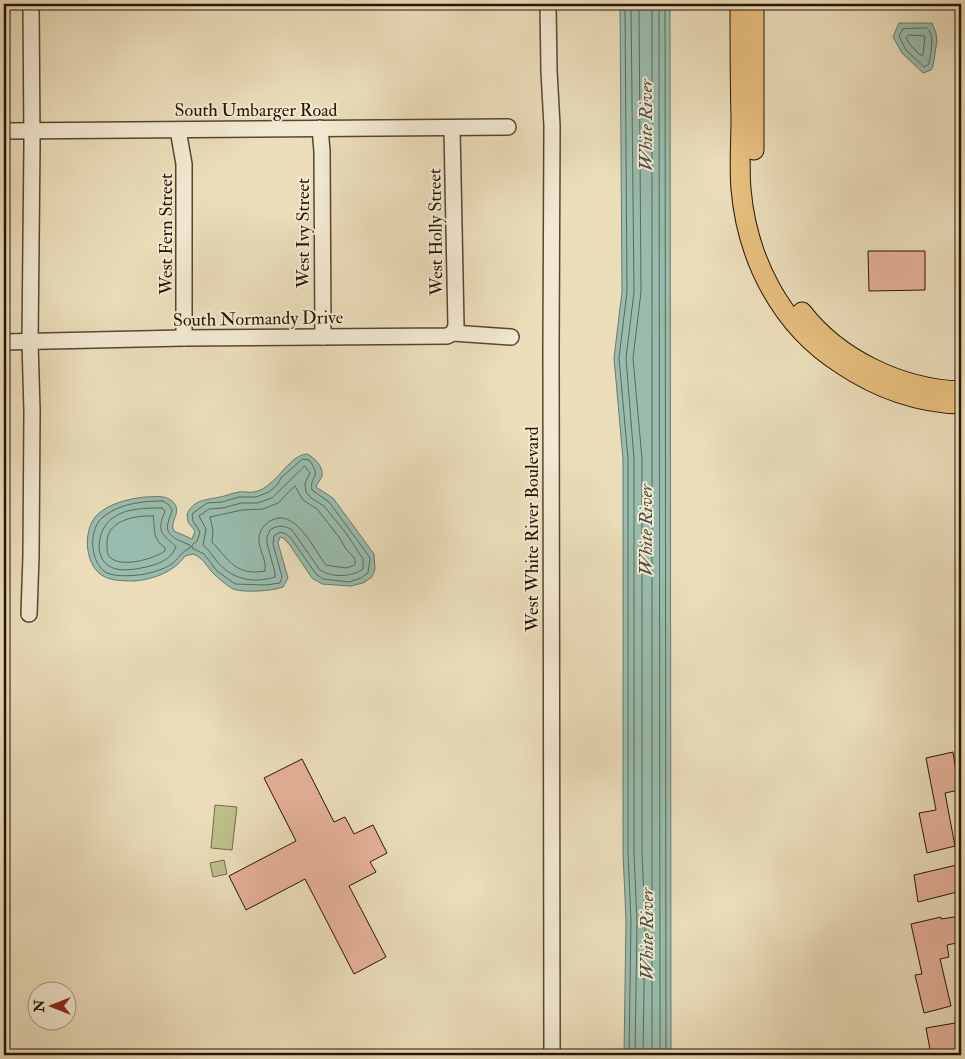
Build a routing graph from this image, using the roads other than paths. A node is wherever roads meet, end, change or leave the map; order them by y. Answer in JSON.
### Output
{"nodes":[{"id":1,"x":31,"y":4,"type":"edge"},
{"id":2,"x":548,"y":4,"type":"edge"},
{"id":3,"x":740,"y":4,"type":"edge"},
{"id":4,"x":754,"y":4,"type":"edge"},
{"id":5,"x":508,"y":127,"type":"dead end"},
{"id":6,"x":320,"y":128,"type":"junction"},
{"id":7,"x":452,"y":129,"type":"junction"},
{"id":8,"x":178,"y":130,"type":"junction"},
{"id":9,"x":32,"y":131,"type":"junction"},
{"id":10,"x":4,"y":132,"type":"edge"},
{"id":11,"x":453,"y":333,"type":"junction"},
{"id":12,"x":322,"y":337,"type":"junction"},
{"id":13,"x":511,"y":337,"type":"dead end"},
{"id":14,"x":184,"y":338,"type":"junction"},
{"id":15,"x":4,"y":342,"type":"edge"},
{"id":16,"x":30,"y":342,"type":"junction"},
{"id":17,"x":961,"y":391,"type":"edge"},
{"id":18,"x":961,"y":404,"type":"edge"},
{"id":19,"x":29,"y":614,"type":"dead end"},
{"id":20,"x":552,"y":1055,"type":"edge"}],
"edges":[{"from":1,"to":9,"type":"street"},
{"from":2,"to":20,"type":"street","name":"West White River Boulevard"},
{"from":3,"to":18,"type":"main road"},
{"from":4,"to":17,"type":"main road"},
{"from":5,"to":7,"type":"street","name":"South Umbarger Road"},
{"from":6,"to":7,"type":"street","name":"South Umbarger Road"},
{"from":6,"to":8,"type":"street","name":"South Umbarger Road"},
{"from":6,"to":12,"type":"street","name":"West Ivy Street"},
{"from":7,"to":11,"type":"street","name":"West Holly Street"},
{"from":8,"to":9,"type":"street","name":"South Umbarger Road"},
{"from":8,"to":14,"type":"street","name":"West Fern Street"},
{"from":9,"to":10,"type":"street","name":"South Umbarger Road"},
{"from":9,"to":16,"type":"street"},
{"from":11,"to":12,"type":"street","name":"South Normandy Drive"},
{"from":11,"to":13,"type":"street","name":"South Normandy Drive"},
{"from":12,"to":14,"type":"street","name":"South Normandy Drive"},
{"from":14,"to":16,"type":"street","name":"South Normandy Drive"},
{"from":15,"to":16,"type":"street","name":"South Normandy Drive"},
{"from":16,"to":19,"type":"street"}]}
